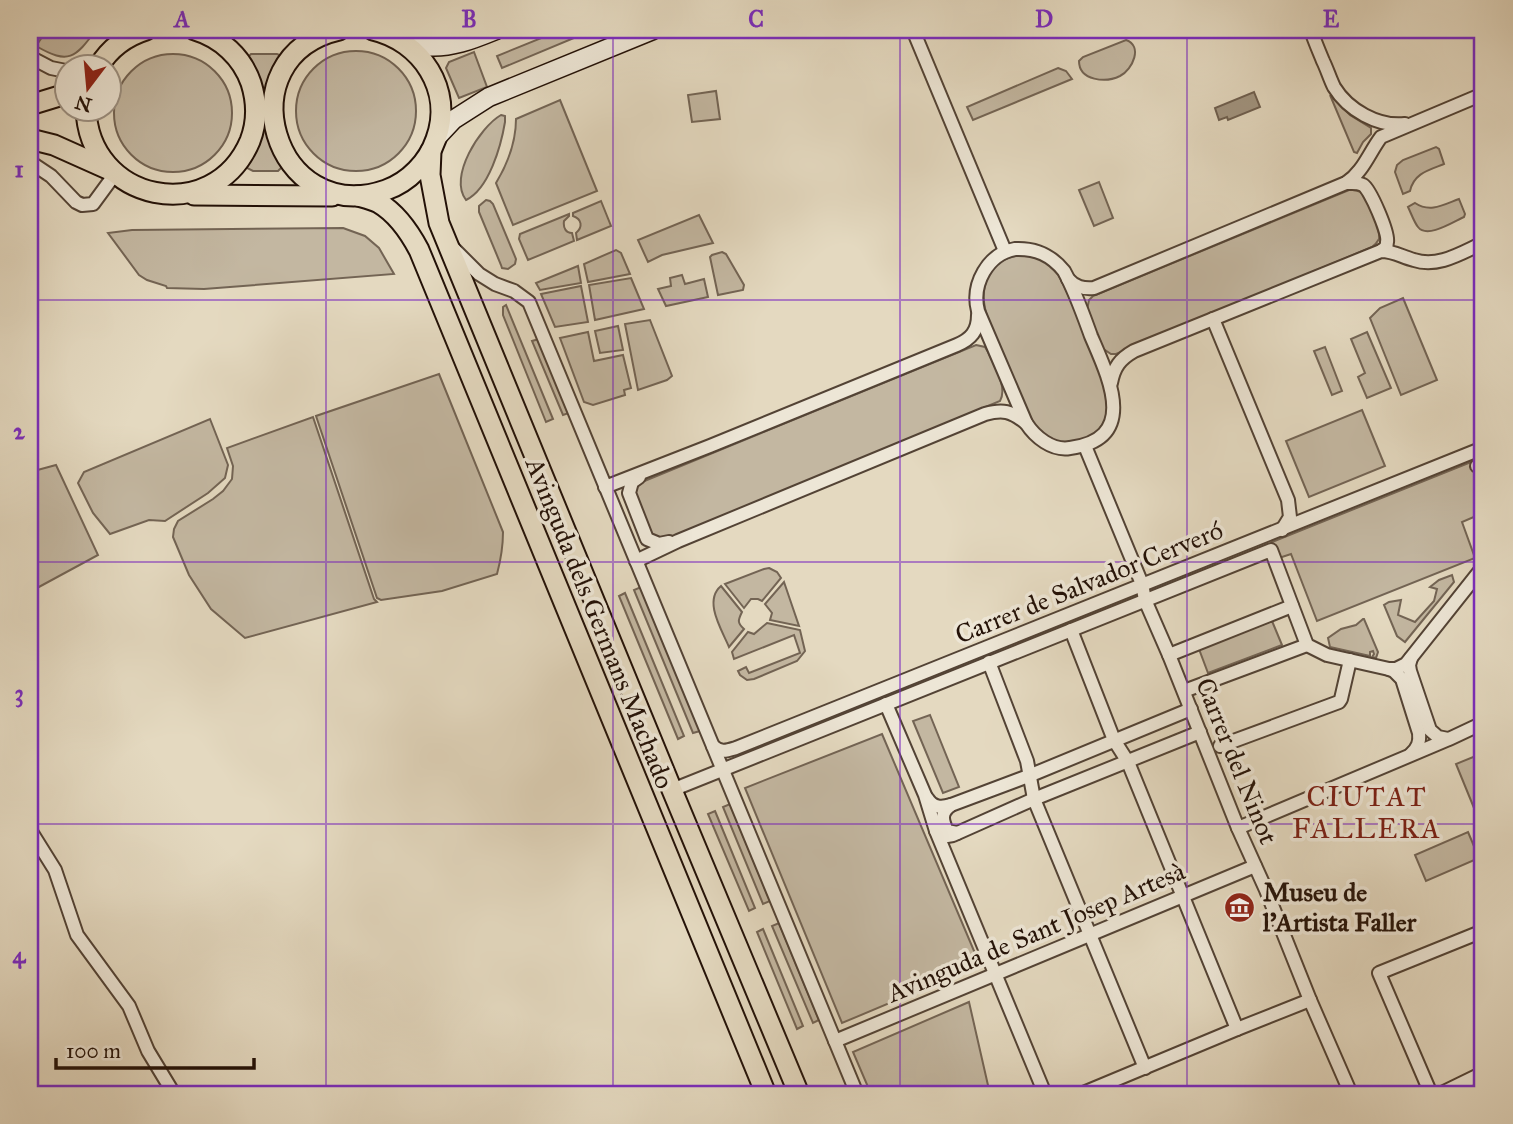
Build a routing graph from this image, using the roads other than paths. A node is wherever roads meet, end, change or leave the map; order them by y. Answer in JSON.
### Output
{"nodes":[{"id":1,"x":146,"y":30,"type":"edge"},
{"id":2,"x":195,"y":30,"type":"edge"},
{"id":3,"x":339,"y":30,"type":"edge"},
{"id":4,"x":373,"y":30,"type":"edge"},
{"id":5,"x":496,"y":30,"type":"edge"},
{"id":6,"x":653,"y":30,"type":"edge"},
{"id":7,"x":914,"y":30,"type":"edge"},
{"id":8,"x":1311,"y":30,"type":"edge"},
{"id":9,"x":121,"y":37,"type":"edge"},
{"id":10,"x":403,"y":42,"type":"junction"},
{"id":11,"x":107,"y":52,"type":"edge"},
{"id":12,"x":30,"y":57,"type":"edge"},
{"id":13,"x":52,"y":68,"type":"edge"},
{"id":14,"x":1483,"y":94,"type":"edge"},
{"id":15,"x":52,"y":98,"type":"edge"},
{"id":16,"x":30,"y":105,"type":"edge"},
{"id":17,"x":88,"y":122,"type":"edge"},
{"id":18,"x":1413,"y":123,"type":"junction"},
{"id":19,"x":30,"y":139,"type":"edge"},
{"id":20,"x":434,"y":144,"type":"junction"},
{"id":21,"x":30,"y":162,"type":"edge"},
{"id":22,"x":114,"y":173,"type":"junction"},
{"id":23,"x":1346,"y":183,"type":"junction"},
{"id":24,"x":165,"y":195,"type":"junction"},
{"id":25,"x":354,"y":196,"type":"junction"},
{"id":26,"x":446,"y":241,"type":"junction"},
{"id":27,"x":1483,"y":243,"type":"edge"},
{"id":28,"x":1005,"y":251,"type":"junction"},
{"id":29,"x":1381,"y":251,"type":"junction"},
{"id":30,"x":1068,"y":279,"type":"junction"},
{"id":31,"x":978,"y":311,"type":"junction"},
{"id":32,"x":1213,"y":319,"type":"junction"},
{"id":33,"x":1111,"y":384,"type":"junction"},
{"id":34,"x":1026,"y":423,"type":"junction"},
{"id":35,"x":1085,"y":446,"type":"junction"},
{"id":36,"x":1483,"y":448,"type":"edge"},
{"id":37,"x":648,"y":471,"type":"junction"},
{"id":38,"x":605,"y":487,"type":"junction"},
{"id":39,"x":1282,"y":530,"type":"junction"},
{"id":40,"x":678,"y":541,"type":"junction"},
{"id":41,"x":636,"y":561,"type":"junction"},
{"id":42,"x":1483,"y":567,"type":"edge"},
{"id":43,"x":1142,"y":584,"type":"junction"},
{"id":44,"x":1145,"y":600,"type":"junction"},
{"id":45,"x":1292,"y":607,"type":"junction"},
{"id":46,"x":1071,"y":630,"type":"junction"},
{"id":47,"x":1307,"y":645,"type":"junction"},
{"id":48,"x":1413,"y":654,"type":"junction"},
{"id":49,"x":1170,"y":655,"type":"junction"},
{"id":50,"x":1350,"y":660,"type":"junction"},
{"id":51,"x":989,"y":662,"type":"junction"},
{"id":52,"x":1389,"y":669,"type":"junction"},
{"id":53,"x":1184,"y":691,"type":"junction"},
{"id":54,"x":886,"y":704,"type":"junction"},
{"id":55,"x":1191,"y":709,"type":"junction"},
{"id":56,"x":1483,"y":723,"type":"edge"},
{"id":57,"x":1200,"y":732,"type":"junction"},
{"id":58,"x":1448,"y":739,"type":"junction"},
{"id":59,"x":1114,"y":740,"type":"junction"},
{"id":60,"x":713,"y":746,"type":"junction"},
{"id":61,"x":1220,"y":746,"type":"dead end"},
{"id":62,"x":1410,"y":754,"type":"junction"},
{"id":63,"x":1128,"y":762,"type":"junction"},
{"id":64,"x":722,"y":769,"type":"junction"},
{"id":65,"x":1031,"y":775,"type":"junction"},
{"id":66,"x":672,"y":790,"type":"junction"},
{"id":67,"x":925,"y":795,"type":"junction"},
{"id":68,"x":1034,"y":799,"type":"junction"},
{"id":69,"x":951,"y":805,"type":"junction"},
{"id":70,"x":1238,"y":828,"type":"junction"},
{"id":71,"x":30,"y":830,"type":"edge"},
{"id":72,"x":936,"y":831,"type":"junction"},
{"id":73,"x":957,"y":833,"type":"junction"},
{"id":74,"x":1255,"y":866,"type":"junction"},
{"id":75,"x":1183,"y":895,"type":"junction"},
{"id":76,"x":1480,"y":932,"type":"edge"},
{"id":77,"x":1089,"y":935,"type":"junction"},
{"id":78,"x":1483,"y":947,"type":"edge"},
{"id":79,"x":996,"y":974,"type":"junction"},
{"id":80,"x":1311,"y":1000,"type":"junction"},
{"id":81,"x":1237,"y":1029,"type":"junction"},
{"id":82,"x":835,"y":1041,"type":"junction"},
{"id":83,"x":1144,"y":1068,"type":"junction"},
{"id":84,"x":1483,"y":1073,"type":"edge"},
{"id":85,"x":174,"y":1094,"type":"edge"},
{"id":86,"x":766,"y":1094,"type":"edge"},
{"id":87,"x":799,"y":1094,"type":"edge"},
{"id":88,"x":857,"y":1094,"type":"edge"},
{"id":89,"x":1045,"y":1094,"type":"edge"},
{"id":90,"x":1081,"y":1094,"type":"edge"},
{"id":91,"x":1351,"y":1094,"type":"edge"},
{"id":92,"x":1431,"y":1094,"type":"edge"},
{"id":93,"x":1440,"y":1094,"type":"edge"}],
"edges":[{"from":1,"to":9,"type":"main road"},
{"from":2,"to":24,"type":"main road"},
{"from":3,"to":25,"type":"main road"},
{"from":4,"to":10,"type":"main road"},
{"from":5,"to":10,"type":"street"},
{"from":6,"to":20,"type":"street"},
{"from":7,"to":28,"type":"street"},
{"from":8,"to":18,"type":"street"},
{"from":9,"to":11,"type":"main road"},
{"from":10,"to":20,"type":"main road","name":"Avinguda dels Germans Machado"},
{"from":12,"to":13,"type":"street"},
{"from":14,"to":18,"type":"street"},
{"from":15,"to":16,"type":"main road"},
{"from":17,"to":22,"type":"main road"},
{"from":18,"to":23,"type":"street"},
{"from":19,"to":22,"type":"main road"},
{"from":20,"to":25,"type":"main road"},
{"from":20,"to":26,"type":"main road","name":"Avinguda dels Germans Machado"},
{"from":21,"to":22,"type":"street"},
{"from":22,"to":24,"type":"main road"},
{"from":23,"to":29,"type":"street"},
{"from":23,"to":30,"type":"street"},
{"from":24,"to":25,"type":"main road","name":"Avinguda dels Germans Machado"},
{"from":25,"to":86,"type":"main road","name":"Avinguda dels Germans Machado"},
{"from":26,"to":38,"type":"street","name":"Avinguda dels Germans Machado"},
{"from":26,"to":66,"type":"main road","name":"Avinguda dels Germans Machado"},
{"from":27,"to":29,"type":"street"},
{"from":28,"to":30,"type":"street"},
{"from":28,"to":31,"type":"street"},
{"from":29,"to":32,"type":"street"},
{"from":30,"to":33,"type":"street"},
{"from":31,"to":34,"type":"street"},
{"from":31,"to":37,"type":"street"},
{"from":32,"to":33,"type":"street"},
{"from":32,"to":39,"type":"street"},
{"from":33,"to":35,"type":"street"},
{"from":34,"to":35,"type":"street"},
{"from":34,"to":40,"type":"street"},
{"from":35,"to":43,"type":"street","name":"Carrer del Ninot"},
{"from":36,"to":39,"type":"street","name":"Carrer de Salvador Cerveró"},
{"from":37,"to":38,"type":"street"},
{"from":37,"to":40,"type":"street"},
{"from":38,"to":41,"type":"street","name":"Avinguda dels Germans Machado"},
{"from":39,"to":43,"type":"street","name":"Carrer de Salvador Cerveró"},
{"from":40,"to":41,"type":"street"},
{"from":41,"to":60,"type":"street","name":"Avinguda dels Germans Machado"},
{"from":42,"to":48,"type":"street"},
{"from":43,"to":44,"type":"street","name":"Carrer del Ninot"},
{"from":43,"to":60,"type":"street","name":"Carrer de Salvador Cerveró"},
{"from":44,"to":45,"type":"street","name":"Carrer de Salvador Cerveró"},
{"from":44,"to":46,"type":"street","name":"Carrer de Salvador Cerveró"},
{"from":44,"to":49,"type":"street","name":"Carrer del Ninot"},
{"from":45,"to":47,"type":"street"},
{"from":45,"to":49,"type":"street"},
{"from":46,"to":51,"type":"street","name":"Carrer de Salvador Cerveró"},
{"from":46,"to":59,"type":"street"},
{"from":47,"to":50,"type":"street"},
{"from":47,"to":53,"type":"street"},
{"from":48,"to":52,"type":"street"},
{"from":48,"to":58,"type":"street"},
{"from":49,"to":53,"type":"street","name":"Carrer del Ninot"},
{"from":50,"to":52,"type":"street"},
{"from":50,"to":61,"type":"street"},
{"from":51,"to":54,"type":"street","name":"Carrer de Salvador Cerveró"},
{"from":51,"to":65,"type":"street"},
{"from":52,"to":62,"type":"street"},
{"from":53,"to":55,"type":"street","name":"Carrer del Ninot"},
{"from":54,"to":64,"type":"street","name":"Carrer de Salvador Cerveró"},
{"from":54,"to":67,"type":"street"},
{"from":55,"to":57,"type":"street","name":"Carrer del Ninot"},
{"from":55,"to":59,"type":"street"},
{"from":56,"to":58,"type":"street"},
{"from":57,"to":63,"type":"street"},
{"from":57,"to":70,"type":"street","name":"Carrer del Ninot"},
{"from":58,"to":62,"type":"street"},
{"from":59,"to":63,"type":"street"},
{"from":59,"to":65,"type":"street"},
{"from":60,"to":64,"type":"street","name":"Avinguda dels Germans Machado"},
{"from":62,"to":70,"type":"street"},
{"from":63,"to":68,"type":"street"},
{"from":63,"to":75,"type":"street"},
{"from":64,"to":66,"type":"street","name":"Carrer de Salvador Cerveró"},
{"from":64,"to":82,"type":"street","name":"Avinguda dels Germans Machado"},
{"from":65,"to":68,"type":"street"},
{"from":65,"to":69,"type":"street"},
{"from":66,"to":87,"type":"main road","name":"Avinguda dels Germans Machado"},
{"from":67,"to":69,"type":"street"},
{"from":67,"to":72,"type":"street"},
{"from":68,"to":73,"type":"street"},
{"from":68,"to":77,"type":"street"},
{"from":69,"to":73,"type":"street"},
{"from":70,"to":74,"type":"street","name":"Carrer del Ninot"},
{"from":71,"to":85,"type":"street"},
{"from":72,"to":73,"type":"street"},
{"from":72,"to":79,"type":"street"},
{"from":74,"to":75,"type":"street","name":"Avinguda de Sant Josep Artesà"},
{"from":74,"to":80,"type":"street","name":"Carrer del Ninot"},
{"from":75,"to":77,"type":"street","name":"Avinguda de Sant Josep Artesà"},
{"from":75,"to":81,"type":"street"},
{"from":76,"to":78,"type":"street"},
{"from":76,"to":92,"type":"street"},
{"from":77,"to":79,"type":"street","name":"Avinguda de Sant Josep Artesà"},
{"from":77,"to":83,"type":"street"},
{"from":79,"to":82,"type":"street","name":"Avinguda de Sant Josep Artesà"},
{"from":79,"to":89,"type":"street"},
{"from":80,"to":81,"type":"street"},
{"from":80,"to":91,"type":"street","name":"Carrer del Ninot"},
{"from":81,"to":83,"type":"street"},
{"from":82,"to":88,"type":"street","name":"Avinguda dels Germans Machado"},
{"from":83,"to":90,"type":"street"},
{"from":84,"to":93,"type":"street"}]}
